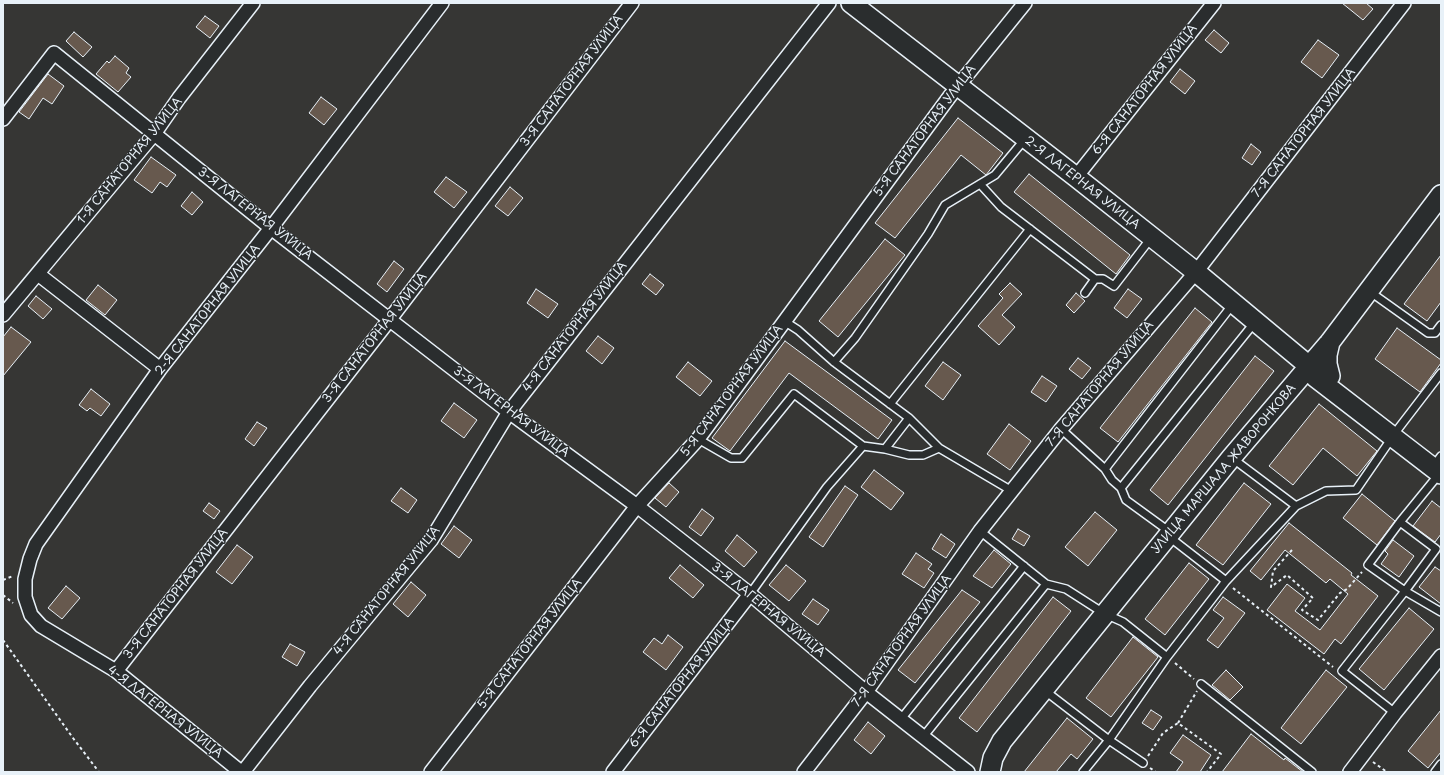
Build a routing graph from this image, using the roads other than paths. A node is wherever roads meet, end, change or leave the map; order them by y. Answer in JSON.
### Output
{"nodes":[{"id":1,"x":253,"y":3,"type":"edge"},
{"id":2,"x":442,"y":3,"type":"edge"},
{"id":3,"x":632,"y":3,"type":"edge"},
{"id":4,"x":829,"y":3,"type":"edge"},
{"id":5,"x":851,"y":3,"type":"edge"},
{"id":6,"x":1024,"y":3,"type":"edge"},
{"id":7,"x":1214,"y":3,"type":"edge"},
{"id":8,"x":1404,"y":3,"type":"edge"},
{"id":9,"x":958,"y":86,"type":"junction"},
{"id":10,"x":3,"y":119,"type":"edge"},
{"id":11,"x":154,"y":134,"type":"junction"},
{"id":12,"x":1025,"y":138,"type":"junction"},
{"id":13,"x":1076,"y":177,"type":"junction"},
{"id":14,"x":980,"y":184,"type":"junction"},
{"id":15,"x":1441,"y":195,"type":"edge"},
{"id":16,"x":271,"y":228,"type":"junction"},
{"id":17,"x":1030,"y":229,"type":"junction"},
{"id":18,"x":1152,"y":237,"type":"junction"},
{"id":19,"x":1196,"y":272,"type":"junction"},
{"id":20,"x":38,"y":274,"type":"junction"},
{"id":21,"x":1095,"y":279,"type":"junction"},
{"id":22,"x":1369,"y":290,"type":"junction"},
{"id":23,"x":1085,"y":293,"type":"dead end"},
{"id":24,"x":1233,"y":304,"type":"junction"},
{"id":25,"x":3,"y":315,"type":"edge"},
{"id":26,"x":390,"y":319,"type":"junction"},
{"id":27,"x":784,"y":321,"type":"junction"},
{"id":28,"x":1255,"y":322,"type":"junction"},
{"id":29,"x":1441,"y":325,"type":"edge"},
{"id":30,"x":1330,"y":342,"type":"junction"},
{"id":31,"x":834,"y":362,"type":"junction"},
{"id":32,"x":1313,"y":364,"type":"junction"},
{"id":33,"x":160,"y":369,"type":"junction"},
{"id":34,"x":1441,"y":373,"type":"edge"},
{"id":35,"x":1330,"y":376,"type":"junction"},
{"id":36,"x":890,"y":404,"type":"junction"},
{"id":37,"x":509,"y":412,"type":"junction"},
{"id":38,"x":909,"y":418,"type":"junction"},
{"id":39,"x":1060,"y":429,"type":"junction"},
{"id":40,"x":1396,"y":433,"type":"junction"},
{"id":41,"x":698,"y":438,"type":"junction"},
{"id":42,"x":863,"y":446,"type":"junction"},
{"id":43,"x":939,"y":448,"type":"junction"},
{"id":44,"x":885,"y":449,"type":"junction"},
{"id":45,"x":1231,"y":458,"type":"junction"},
{"id":46,"x":1440,"y":466,"type":"edge"},
{"id":47,"x":1105,"y":469,"type":"junction"},
{"id":48,"x":1121,"y":488,"type":"junction"},
{"id":49,"x":1012,"y":491,"type":"junction"},
{"id":50,"x":637,"y":506,"type":"junction"},
{"id":51,"x":1296,"y":506,"type":"junction"},
{"id":52,"x":1400,"y":522,"type":"junction"},
{"id":53,"x":980,"y":531,"type":"junction"},
{"id":54,"x":1170,"y":534,"type":"junction"},
{"id":55,"x":36,"y":544,"type":"joint"},
{"id":56,"x":1024,"y":566,"type":"junction"},
{"id":57,"x":1226,"y":581,"type":"junction"},
{"id":58,"x":1046,"y":584,"type":"junction"},
{"id":59,"x":1405,"y":591,"type":"junction"},
{"id":60,"x":750,"y":594,"type":"junction"},
{"id":61,"x":1441,"y":612,"type":"edge"},
{"id":62,"x":1105,"y":614,"type":"junction"},
{"id":63,"x":1441,"y":656,"type":"edge"},
{"id":64,"x":1167,"y":657,"type":"junction"},
{"id":65,"x":116,"y":671,"type":"junction"},
{"id":66,"x":1201,"y":684,"type":"road end"},
{"id":67,"x":1044,"y":690,"type":"junction"},
{"id":68,"x":866,"y":692,"type":"junction"},
{"id":69,"x":1395,"y":713,"type":"junction"},
{"id":70,"x":902,"y":719,"type":"junction"},
{"id":71,"x":923,"y":737,"type":"junction"},
{"id":72,"x":1109,"y":740,"type":"junction"},
{"id":73,"x":1143,"y":762,"type":"road end"},
{"id":74,"x":1441,"y":764,"type":"edge"},
{"id":75,"x":990,"y":767,"type":"edge"},
{"id":76,"x":242,"y":772,"type":"edge"},
{"id":77,"x":431,"y":772,"type":"edge"},
{"id":78,"x":613,"y":772,"type":"edge"},
{"id":79,"x":804,"y":772,"type":"edge"},
{"id":80,"x":968,"y":772,"type":"edge"},
{"id":81,"x":1083,"y":772,"type":"edge"},
{"id":82,"x":1312,"y":772,"type":"edge"},
{"id":83,"x":1350,"y":772,"type":"edge"},
{"id":84,"x":1435,"y":772,"type":"edge"}],
"edges":[{"from":1,"to":11,"type":"street","name":"1-Я САНАТОРНАЯ УЛИЦА"},
{"from":2,"to":16,"type":"street","name":"2-Я САНАТОРНАЯ УЛИЦА"},
{"from":3,"to":26,"type":"street","name":"3-Я САНАТОРНАЯ УЛИЦА"},
{"from":4,"to":37,"type":"street","name":"4-Я САНАТОРНАЯ УЛИЦА"},
{"from":5,"to":9,"type":"main road","name":"2-Я ЛАГЕРНАЯ УЛИЦА"},
{"from":6,"to":9,"type":"street","name":"5-Я САНАТОРНАЯ УЛИЦА"},
{"from":7,"to":13,"type":"street","name":"6-Я САНАТОРНАЯ УЛИЦА"},
{"from":8,"to":19,"type":"street","name":"7-Я САНАТОРНАЯ УЛИЦА"},
{"from":9,"to":12,"type":"main road","name":"2-Я ЛАГЕРНАЯ УЛИЦА"},
{"from":9,"to":27,"type":"street","name":"5-Я САНАТОРНАЯ УЛИЦА"},
{"from":10,"to":11,"type":"street","name":"3-Я ЛАГЕРНАЯ УЛИЦА"},
{"from":11,"to":16,"type":"street","name":"3-Я ЛАГЕРНАЯ УЛИЦА"},
{"from":11,"to":20,"type":"street","name":"1-Я САНАТОРНАЯ УЛИЦА"},
{"from":12,"to":13,"type":"main road","name":"2-Я ЛАГЕРНАЯ УЛИЦА"},
{"from":12,"to":14,"type":"lane"},
{"from":13,"to":18,"type":"main road","name":"2-Я ЛАГЕРНАЯ УЛИЦА"},
{"from":14,"to":17,"type":"lane"},
{"from":14,"to":31,"type":"lane"},
{"from":15,"to":22,"type":"main road","name":"УЛИЦА МАРШАЛА ЖАВОРОНКОВА"},
{"from":16,"to":26,"type":"street","name":"3-Я ЛАГЕРНАЯ УЛИЦА"},
{"from":16,"to":33,"type":"street","name":"2-Я САНАТОРНАЯ УЛИЦА"},
{"from":17,"to":21,"type":"lane"},
{"from":17,"to":36,"type":"lane"},
{"from":18,"to":19,"type":"main road","name":"2-Я ЛАГЕРНАЯ УЛИЦА"},
{"from":18,"to":21,"type":"lane"},
{"from":19,"to":24,"type":"main road","name":"2-Я ЛАГЕРНАЯ УЛИЦА"},
{"from":19,"to":39,"type":"street","name":"7-Я САНАТОРНАЯ УЛИЦА"},
{"from":20,"to":25,"type":"street","name":"1-Я САНАТОРНАЯ УЛИЦА"},
{"from":20,"to":33,"type":"street"},
{"from":21,"to":23,"type":"lane"},
{"from":22,"to":29,"type":"lane"},
{"from":22,"to":30,"type":"main road","name":"УЛИЦА МАРШАЛА ЖАВОРОНКОВА"},
{"from":24,"to":28,"type":"main road","name":"2-Я ЛАГЕРНАЯ УЛИЦА"},
{"from":24,"to":47,"type":"lane"},
{"from":26,"to":37,"type":"street","name":"3-Я ЛАГЕРНАЯ УЛИЦА"},
{"from":26,"to":65,"type":"street","name":"3-Я САНАТОРНАЯ УЛИЦА"},
{"from":27,"to":31,"type":"lane"},
{"from":27,"to":41,"type":"street","name":"5-Я САНАТОРНАЯ УЛИЦА"},
{"from":28,"to":32,"type":"main road","name":"2-Я ЛАГЕРНАЯ УЛИЦА"},
{"from":28,"to":48,"type":"lane"},
{"from":30,"to":32,"type":"main road","name":"УЛИЦА МАРШАЛА ЖАВОРОНКОВА"},
{"from":30,"to":35,"type":"main road"},
{"from":31,"to":36,"type":"lane"},
{"from":32,"to":35,"type":"main road","name":"2-Я ЛАГЕРНАЯ УЛИЦА"},
{"from":32,"to":40,"type":"main road","name":"2-Я ЛАГЕРНАЯ УЛИЦА"},
{"from":32,"to":45,"type":"main road","name":"УЛИЦА МАРШАЛА ЖАВОРОНКОВА"},
{"from":33,"to":55,"type":"street","name":"2-Я САНАТОРНАЯ УЛИЦА"},
{"from":34,"to":40,"type":"lane"},
{"from":35,"to":40,"type":"main road","name":"2-Я ЛАГЕРНАЯ УЛИЦА"},
{"from":36,"to":38,"type":"lane"},
{"from":37,"to":50,"type":"street","name":"3-Я ЛАГЕРНАЯ УЛИЦА"},
{"from":37,"to":76,"type":"street","name":"4-Я САНАТОРНАЯ УЛИЦА"},
{"from":38,"to":43,"type":"lane"},
{"from":38,"to":44,"type":"lane"},
{"from":39,"to":47,"type":"lane"},
{"from":39,"to":49,"type":"street","name":"7-Я САНАТОРНАЯ УЛИЦА"},
{"from":40,"to":46,"type":"main road","name":"2-Я ЛАГЕРНАЯ УЛИЦА"},
{"from":40,"to":51,"type":"lane"},
{"from":41,"to":42,"type":"lane"},
{"from":41,"to":50,"type":"street","name":"5-Я САНАТОРНАЯ УЛИЦА"},
{"from":42,"to":44,"type":"lane"},
{"from":42,"to":60,"type":"lane"},
{"from":43,"to":44,"type":"lane"},
{"from":43,"to":49,"type":"lane"},
{"from":45,"to":51,"type":"lane"},
{"from":45,"to":54,"type":"main road","name":"УЛИЦА МАРШАЛА ЖАВОРОНКОВА"},
{"from":46,"to":52,"type":"lane"},
{"from":47,"to":48,"type":"lane"},
{"from":48,"to":54,"type":"lane"},
{"from":49,"to":53,"type":"street","name":"7-Я САНАТОРНАЯ УЛИЦА"},
{"from":50,"to":60,"type":"street","name":"3-Я ЛАГЕРНАЯ УЛИЦА"},
{"from":50,"to":77,"type":"street","name":"5-Я САНАТОРНАЯ УЛИЦА"},
{"from":51,"to":57,"type":"lane"},
{"from":52,"to":59,"type":"lane"},
{"from":52,"to":59,"type":"lane"},
{"from":53,"to":56,"type":"lane"},
{"from":53,"to":68,"type":"street","name":"7-Я САНАТОРНАЯ УЛИЦА"},
{"from":54,"to":57,"type":"lane"},
{"from":54,"to":62,"type":"main road","name":"УЛИЦА МАРШАЛА ЖАВОРОНКОВА"},
{"from":55,"to":65,"type":"street","name":"4-Я ЛАГЕРНАЯ УЛИЦА"},
{"from":56,"to":58,"type":"lane"},
{"from":56,"to":70,"type":"lane"},
{"from":57,"to":64,"type":"lane"},
{"from":58,"to":62,"type":"lane"},
{"from":58,"to":71,"type":"lane"},
{"from":59,"to":61,"type":"lane"},
{"from":59,"to":69,"type":"lane"},
{"from":60,"to":68,"type":"street","name":"3-Я ЛАГЕРНАЯ УЛИЦА"},
{"from":60,"to":78,"type":"street","name":"6-Я САНАТОРНАЯ УЛИЦА"},
{"from":62,"to":64,"type":"lane"},
{"from":62,"to":67,"type":"main road","name":"УЛИЦА МАРШАЛА ЖАВОРОНКОВА"},
{"from":63,"to":69,"type":"street"},
{"from":64,"to":72,"type":"lane"},
{"from":65,"to":76,"type":"street","name":"4-Я ЛАГЕРНАЯ УЛИЦА"},
{"from":66,"to":82,"type":"lane"},
{"from":67,"to":72,"type":"lane"},
{"from":67,"to":75,"type":"main road","name":"УЛИЦА МАРШАЛА ЖАВОРОНКОВА"},
{"from":68,"to":70,"type":"street","name":"3-Я ЛАГЕРНАЯ УЛИЦА"},
{"from":68,"to":79,"type":"street","name":"7-Я САНАТОРНАЯ УЛИЦА"},
{"from":69,"to":83,"type":"street"},
{"from":70,"to":71,"type":"street","name":"3-Я ЛАГЕРНАЯ УЛИЦА"},
{"from":71,"to":80,"type":"street","name":"3-Я ЛАГЕРНАЯ УЛИЦА"},
{"from":72,"to":73,"type":"lane"},
{"from":72,"to":81,"type":"lane"},
{"from":74,"to":84,"type":"lane"}]}
